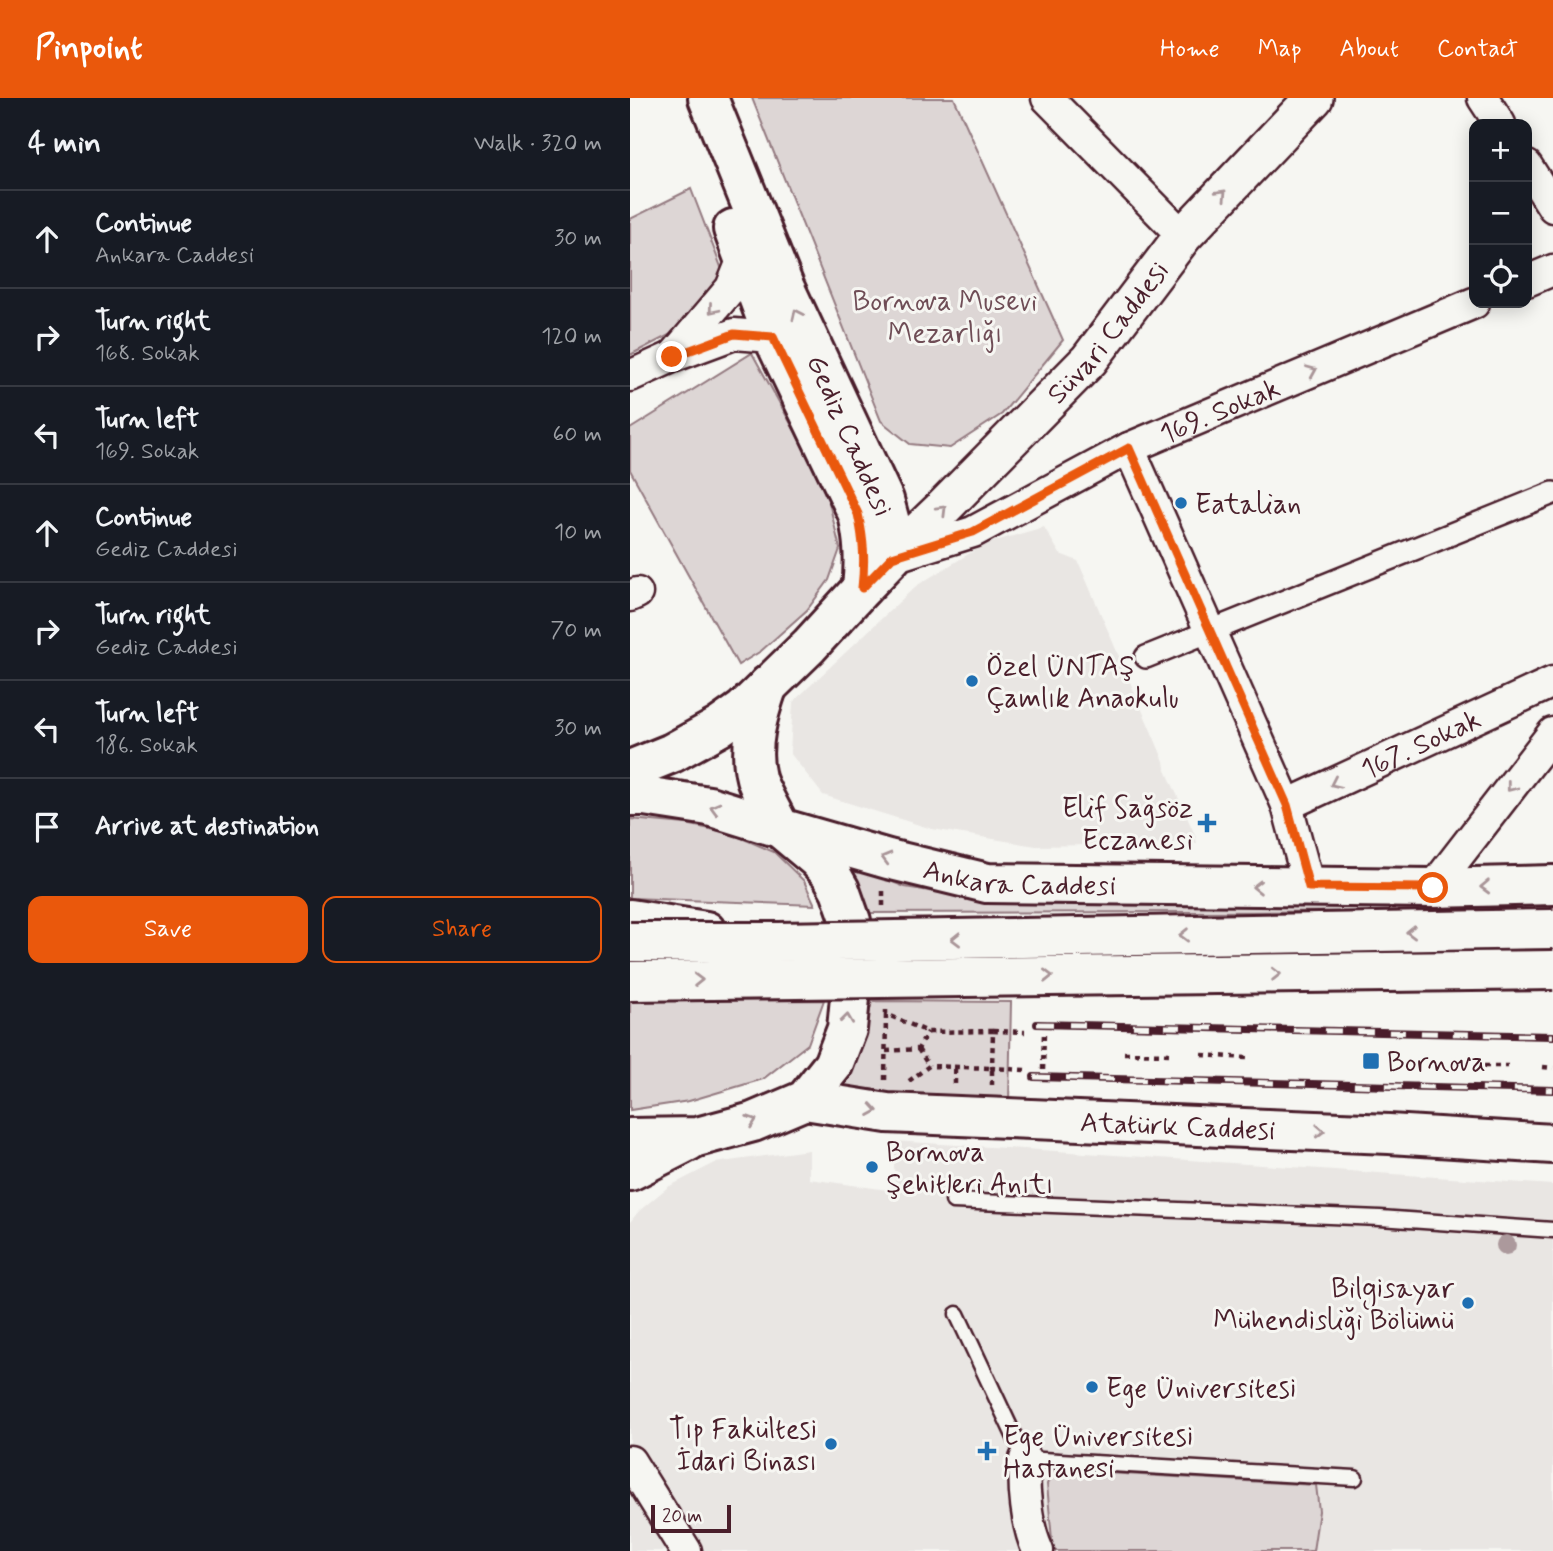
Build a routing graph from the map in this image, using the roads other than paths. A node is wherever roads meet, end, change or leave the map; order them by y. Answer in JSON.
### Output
{"nodes":[{"id":1,"x":681,"y":98,"type":"edge"},
{"id":2,"x":708,"y":98,"type":"edge"},
{"id":3,"x":1047,"y":98,"type":"edge"},
{"id":4,"x":1314,"y":98,"type":"edge"},
{"id":5,"x":1482,"y":98,"type":"edge"},
{"id":6,"x":1497,"y":119,"type":"edge"},
{"id":7,"x":1532,"y":174,"type":"edge"},
{"id":8,"x":1553,"y":207,"type":"edge"},
{"id":9,"x":1183,"y":236,"type":"junction"},
{"id":10,"x":744,"y":256,"type":"junction"},
{"id":11,"x":1553,"y":270,"type":"edge"},
{"id":12,"x":1532,"y":279,"type":"edge"},
{"id":13,"x":1469,"y":305,"type":"edge"},
{"id":14,"x":773,"y":337,"type":"junction"},
{"id":15,"x":672,"y":357,"type":"junction"},
{"id":16,"x":630,"y":376,"type":"edge"},
{"id":17,"x":1129,"y":448,"type":"junction"},
{"id":18,"x":1553,"y":493,"type":"edge"},
{"id":19,"x":892,"y":557,"type":"junction"},
{"id":20,"x":862,"y":588,"type":"junction"},
{"id":21,"x":1209,"y":631,"type":"junction"},
{"id":22,"x":1146,"y":657,"type":"dead end"},
{"id":23,"x":1553,"y":682,"type":"edge"},
{"id":24,"x":768,"y":685,"type":"junction"},
{"id":25,"x":1553,"y":733,"type":"edge"},
{"id":26,"x":630,"y":770,"type":"edge"},
{"id":27,"x":630,"y":796,"type":"edge"},
{"id":28,"x":1287,"y":805,"type":"junction"},
{"id":29,"x":780,"y":828,"type":"junction"},
{"id":30,"x":1553,"y":885,"type":"edge"},
{"id":31,"x":1309,"y":887,"type":"junction"},
{"id":32,"x":1433,"y":888,"type":"junction"},
{"id":33,"x":630,"y":919,"type":"edge"},
{"id":34,"x":1553,"y":929,"type":"edge"},
{"id":35,"x":630,"y":942,"type":"edge"},
{"id":36,"x":778,"y":942,"type":"junction"},
{"id":37,"x":1553,"y":950,"type":"edge"},
{"id":38,"x":1451,"y":951,"type":"dead end"},
{"id":39,"x":1553,"y":971,"type":"edge"},
{"id":40,"x":630,"y":981,"type":"edge"},
{"id":41,"x":805,"y":1100,"type":"junction"},
{"id":42,"x":697,"y":1137,"type":"junction"},
{"id":43,"x":630,"y":1138,"type":"edge"},
{"id":44,"x":1553,"y":1144,"type":"edge"},
{"id":45,"x":630,"y":1171,"type":"edge"},
{"id":46,"x":953,"y":1201,"type":"dead end"},
{"id":47,"x":1553,"y":1230,"type":"edge"},
{"id":48,"x":957,"y":1314,"type":"dead end"},
{"id":49,"x":1025,"y":1459,"type":"junction"},
{"id":50,"x":630,"y":1461,"type":"edge"},
{"id":51,"x":1354,"y":1478,"type":"dead end"},
{"id":52,"x":686,"y":1551,"type":"edge"},
{"id":53,"x":1038,"y":1551,"type":"edge"}],
"edges":[{"from":1,"to":10,"type":"main road","name":"Gediz Caddesi"},
{"from":19,"to":2,"type":"main road","name":"Gediz Caddesi","one_way":true},
{"from":3,"to":9,"type":"street"},
{"from":9,"to":4,"type":"street","name":"Süvari Caddesi","one_way":true},
{"from":5,"to":6,"type":"street"},
{"from":7,"to":8,"type":"street"},
{"from":19,"to":9,"type":"street","name":"Süvari Caddesi","one_way":true},
{"from":10,"to":14,"type":"main road","name":"Gediz Caddesi"},
{"from":10,"to":15,"type":"street","one_way":true},
{"from":11,"to":12,"type":"street"},
{"from":17,"to":13,"type":"street","name":"169. Sokak","one_way":true},
{"from":14,"to":15,"type":"street"},
{"from":14,"to":20,"type":"main road","name":"Gediz Caddesi"},
{"from":15,"to":16,"type":"street"},
{"from":17,"to":19,"type":"street","name":"169. Sokak"},
{"from":17,"to":21,"type":"street"},
{"from":18,"to":21,"type":"street"},
{"from":19,"to":20,"type":"main road"},
{"from":20,"to":24,"type":"main road"},
{"from":21,"to":22,"type":"street"},
{"from":21,"to":28,"type":"street"},
{"from":23,"to":28,"type":"street","name":"167. Sokak","one_way":true},
{"from":24,"to":26,"type":"main road"},
{"from":24,"to":29,"type":"main road"},
{"from":25,"to":32,"type":"street","one_way":true},
{"from":29,"to":27,"type":"main road","name":"Ankara Caddesi","one_way":true},
{"from":28,"to":31,"type":"street"},
{"from":31,"to":29,"type":"main road","name":"Ankara Caddesi","one_way":true},
{"from":41,"to":29,"type":"main road","one_way":true},
{"from":30,"to":32,"type":"main road","name":"Ankara Caddesi","one_way":true},
{"from":31,"to":32,"type":"main road","name":"Ankara Caddesi"},
{"from":33,"to":36,"type":"main road","bridge":true},
{"from":34,"to":36,"type":"main road","name":"Ankara Caddesi","one_way":true,"bridge":true},
{"from":35,"to":36,"type":"main road","name":"Ankara Caddesi","bridge":true},
{"from":37,"to":38,"type":"lane"},
{"from":40,"to":39,"type":"main road","one_way":true,"bridge":true},
{"from":42,"to":41,"type":"main road","one_way":true},
{"from":41,"to":44,"type":"main road","name":"Atatürk Caddesi","one_way":true},
{"from":42,"to":43,"type":"main road"},
{"from":42,"to":45,"type":"main road"},
{"from":46,"to":47,"type":"lane"},
{"from":48,"to":49,"type":"lane"},
{"from":49,"to":51,"type":"lane"},
{"from":49,"to":53,"type":"street"},
{"from":50,"to":52,"type":"street"}]}
